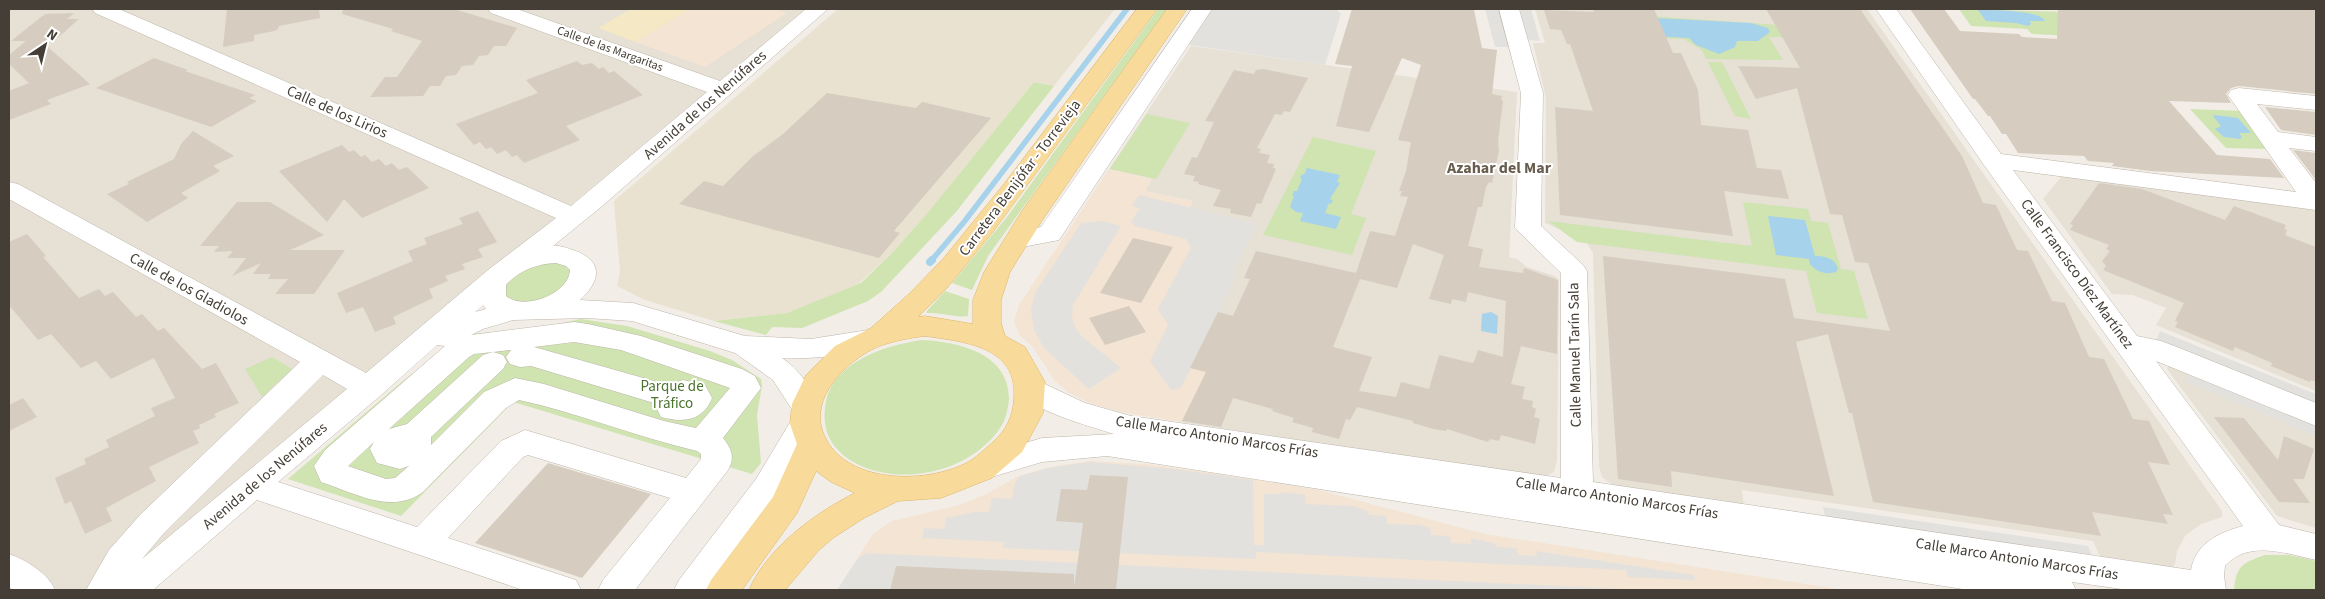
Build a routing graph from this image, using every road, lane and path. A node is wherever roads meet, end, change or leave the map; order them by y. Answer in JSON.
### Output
{"nodes":[{"id":1,"x":102,"y":9,"type":"edge"},
{"id":2,"x":498,"y":9,"type":"edge"},
{"id":3,"x":818,"y":9,"type":"edge"},
{"id":4,"x":1147,"y":9,"type":"edge"},
{"id":5,"x":1177,"y":9,"type":"edge"},
{"id":6,"x":1202,"y":9,"type":"edge"},
{"id":7,"x":1509,"y":9,"type":"edge"},
{"id":8,"x":1886,"y":9,"type":"edge"},
{"id":9,"x":722,"y":90,"type":"junction"},
{"id":10,"x":2316,"y":103,"type":"edge"},
{"id":11,"x":2270,"y":138,"type":"junction"},
{"id":12,"x":2316,"y":144,"type":"edge"},
{"id":13,"x":1993,"y":160,"type":"junction"},
{"id":14,"x":9,"y":189,"type":"edge"},
{"id":15,"x":2316,"y":192,"type":"edge"},
{"id":16,"x":2316,"y":202,"type":"edge"},
{"id":17,"x":582,"y":209,"type":"junction"},
{"id":18,"x":1017,"y":240,"type":"junction"},
{"id":19,"x":583,"y":272,"type":"junction"},
{"id":20,"x":501,"y":274,"type":"junction"},
{"id":21,"x":541,"y":310,"type":"junction"},
{"id":22,"x":513,"y":312,"type":"junction"},
{"id":23,"x":633,"y":312,"type":"junction"},
{"id":24,"x":602,"y":336,"type":"junction"},
{"id":25,"x":873,"y":338,"type":"junction"},
{"id":26,"x":991,"y":338,"type":"junction"},
{"id":27,"x":2128,"y":344,"type":"junction"},
{"id":28,"x":745,"y":346,"type":"junction"},
{"id":29,"x":648,"y":350,"type":"junction"},
{"id":30,"x":320,"y":360,"type":"junction"},
{"id":31,"x":571,"y":368,"type":"junction"},
{"id":32,"x":411,"y":372,"type":"junction"},
{"id":33,"x":618,"y":381,"type":"junction"},
{"id":34,"x":370,"y":388,"type":"junction"},
{"id":35,"x":1032,"y":389,"type":"junction"},
{"id":36,"x":456,"y":395,"type":"junction"},
{"id":37,"x":544,"y":395,"type":"junction"},
{"id":38,"x":684,"y":400,"type":"junction"},
{"id":39,"x":490,"y":405,"type":"junction"},
{"id":40,"x":592,"y":410,"type":"junction"},
{"id":41,"x":2316,"y":415,"type":"edge"},
{"id":42,"x":808,"y":424,"type":"junction"},
{"id":43,"x":703,"y":441,"type":"junction"},
{"id":44,"x":401,"y":446,"type":"junction"},
{"id":45,"x":986,"y":467,"type":"junction"},
{"id":46,"x":253,"y":486,"type":"junction"},
{"id":47,"x":893,"y":489,"type":"junction"},
{"id":48,"x":693,"y":492,"type":"junction"},
{"id":49,"x":1577,"y":504,"type":"junction"},
{"id":50,"x":2269,"y":537,"type":"junction"},
{"id":51,"x":423,"y":543,"type":"junction"},
{"id":52,"x":2316,"y":547,"type":"edge"},
{"id":53,"x":9,"y":568,"type":"edge"},
{"id":54,"x":1997,"y":576,"type":"edge"},
{"id":55,"x":142,"y":588,"type":"edge"},
{"id":56,"x":2209,"y":588,"type":"edge"},
{"id":57,"x":2039,"y":589,"type":"edge"},
{"id":58,"x":38,"y":590,"type":"edge"},
{"id":59,"x":103,"y":590,"type":"edge"},
{"id":60,"x":564,"y":590,"type":"edge"},
{"id":61,"x":615,"y":590,"type":"edge"},
{"id":62,"x":691,"y":590,"type":"edge"},
{"id":63,"x":723,"y":590,"type":"edge"},
{"id":64,"x":766,"y":590,"type":"edge"}],
"edges":[{"from":1,"to":17,"type":"street","name":"Calle de los Lirios"},
{"from":2,"to":9,"type":"street","name":"Calle de las Margaritas"},
{"from":3,"to":9,"type":"street","name":"Avenida de los Nenúfares"},
{"from":4,"to":25,"type":"main road","name":"Carretera Benijófar - Torrevieja"},
{"from":5,"to":18,"type":"main road","name":"Carretera Benijófar - Torrevieja"},
{"from":6,"to":18,"type":"street"},
{"from":7,"to":49,"type":"street","name":"Calle Manuel Tarín Sala"},
{"from":8,"to":13,"type":"street","name":"Calle Francisco Díez Martínez"},
{"from":9,"to":17,"type":"street","name":"Avenida de los Nenúfares"},
{"from":10,"to":11,"type":"street"},
{"from":11,"to":12,"type":"street"},
{"from":11,"to":15,"type":"street"},
{"from":13,"to":16,"type":"street"},
{"from":13,"to":27,"type":"street","name":"Calle Francisco Díez Martínez"},
{"from":14,"to":30,"type":"street","name":"Calle de los Gladiolos"},
{"from":17,"to":19,"type":"street","name":"Avenida de los Nenúfares"},
{"from":17,"to":20,"type":"street","name":"Avenida de los Nenúfares"},
{"from":18,"to":26,"type":"main road","name":"Carretera Benijófar - Torrevieja"},
{"from":19,"to":20,"type":"street"},
{"from":19,"to":21,"type":"street"},
{"from":19,"to":23,"type":"street"},
{"from":20,"to":22,"type":"street"},
{"from":20,"to":32,"type":"street","name":"Avenida de los Nenúfares"},
{"from":21,"to":22,"type":"street","name":"Avenida de los Nenúfares"},
{"from":21,"to":23,"type":"street","name":"Avenida de los Nenúfares"},
{"from":22,"to":32,"type":"street","name":"Avenida de los Nenúfares"},
{"from":23,"to":28,"type":"street"},
{"from":24,"to":29,"type":"street"},
{"from":24,"to":31,"type":"street"},
{"from":24,"to":32,"type":"street"},
{"from":25,"to":26,"type":"main road"},
{"from":25,"to":28,"type":"street"},
{"from":25,"to":42,"type":"main road"},
{"from":26,"to":35,"type":"main road"},
{"from":27,"to":41,"type":"street"},
{"from":27,"to":50,"type":"street","name":"Calle Francisco Díez Martínez"},
{"from":28,"to":42,"type":"street"},
{"from":29,"to":33,"type":"street"},
{"from":29,"to":38,"type":"street"},
{"from":30,"to":34,"type":"street","name":"Calle de los Gladiolos"},
{"from":30,"to":59,"type":"street"},
{"from":31,"to":33,"type":"street"},
{"from":31,"to":36,"type":"street"},
{"from":31,"to":37,"type":"street"},
{"from":32,"to":34,"type":"street","name":"Avenida de los Nenúfares"},
{"from":32,"to":36,"type":"street"},
{"from":32,"to":44,"type":"street"},
{"from":33,"to":38,"type":"street"},
{"from":33,"to":40,"type":"street"},
{"from":34,"to":46,"type":"street","name":"Avenida de los Nenúfares"},
{"from":35,"to":45,"type":"main road"},
{"from":35,"to":49,"type":"street","name":"Calle Marco Antonio Marcos Frías"},
{"from":36,"to":39,"type":"street"},
{"from":36,"to":44,"type":"street"},
{"from":37,"to":39,"type":"street"},
{"from":37,"to":40,"type":"street"},
{"from":38,"to":40,"type":"street"},
{"from":38,"to":43,"type":"street"},
{"from":38,"to":43,"type":"street"},
{"from":39,"to":44,"type":"street"},
{"from":42,"to":47,"type":"main road"},
{"from":42,"to":62,"type":"street"},
{"from":42,"to":63,"type":"main road"},
{"from":43,"to":48,"type":"street"},
{"from":44,"to":44,"type":"street"},
{"from":45,"to":47,"type":"main road"},
{"from":45,"to":49,"type":"street","name":"Calle Marco Antonio Marcos Frías"},
{"from":46,"to":51,"type":"street"},
{"from":46,"to":55,"type":"street","name":"Avenida de los Nenúfares"},
{"from":47,"to":64,"type":"main road"},
{"from":48,"to":51,"type":"street"},
{"from":48,"to":61,"type":"street"},
{"from":49,"to":54,"type":"street","name":"Calle Marco Antonio Marcos Frías"},
{"from":50,"to":52,"type":"street"},
{"from":50,"to":56,"type":"street"},
{"from":51,"to":60,"type":"street"},
{"from":53,"to":58,"type":"street"},
{"from":54,"to":56,"type":"street","name":"Calle Marco Antonio Marcos Frías"},
{"from":54,"to":57,"type":"street","name":"Calle Marco Antonio Marcos Frías"}]}
